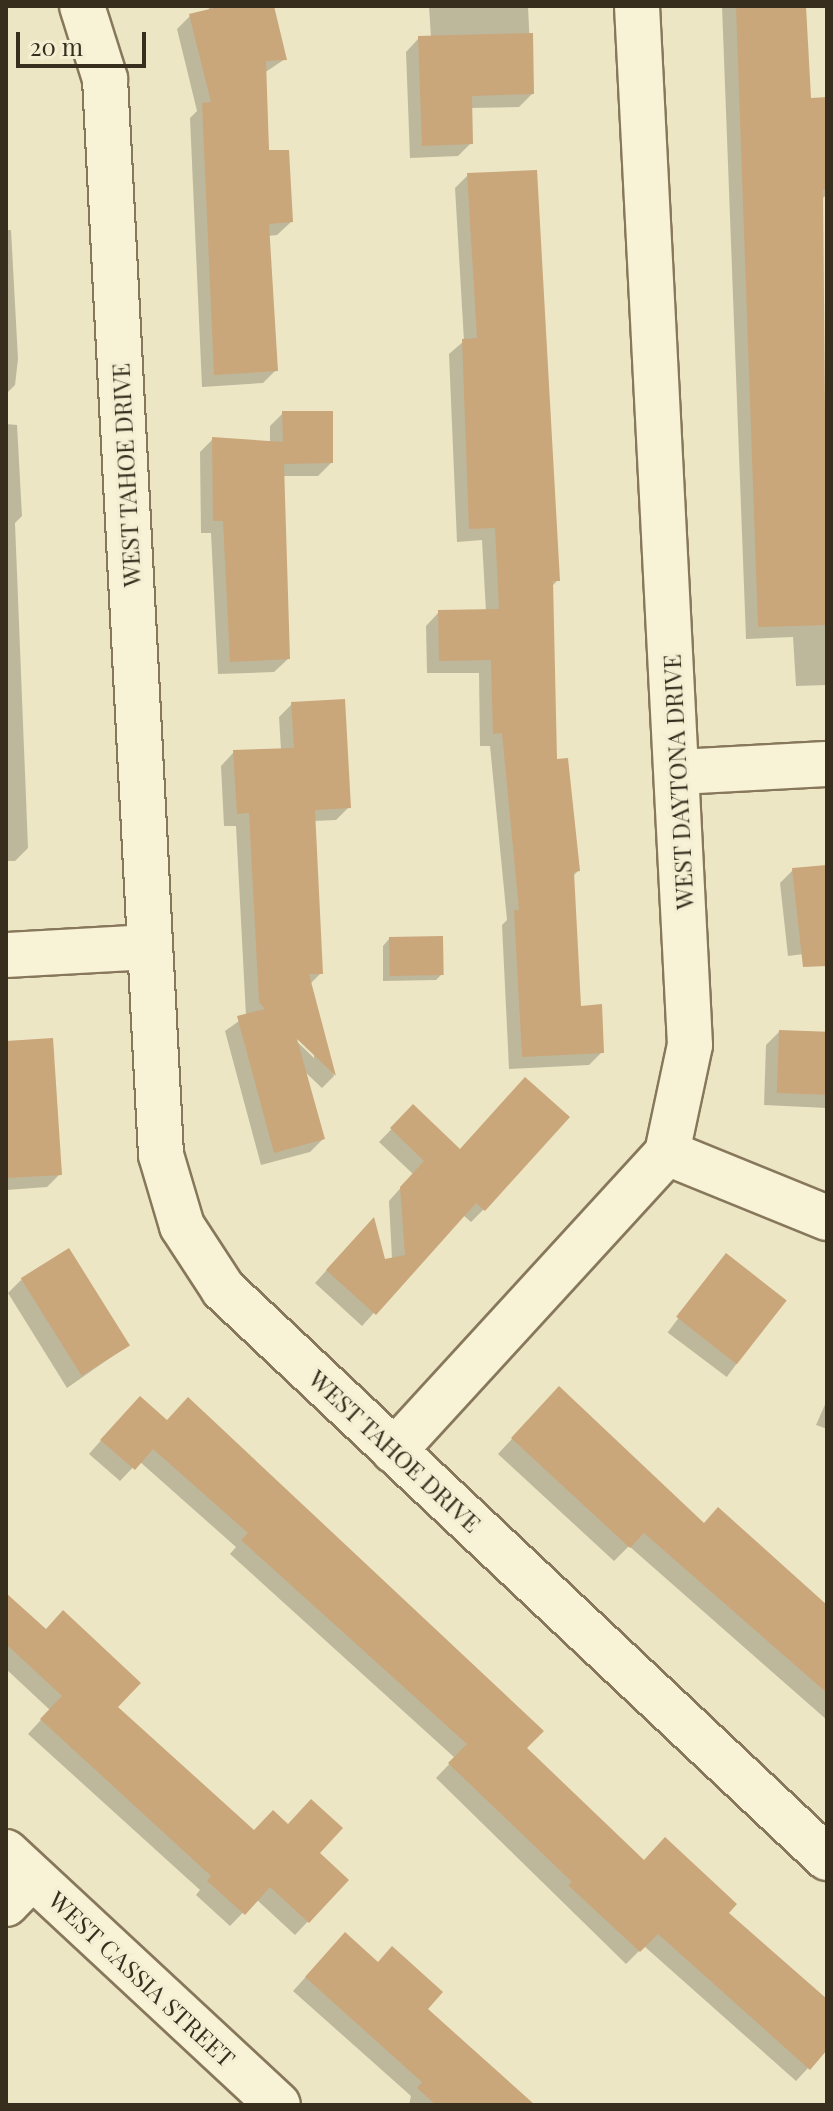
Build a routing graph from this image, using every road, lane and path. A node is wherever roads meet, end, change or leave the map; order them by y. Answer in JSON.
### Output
{"nodes":[{"id":1,"x":82,"y":6,"type":"edge"},
{"id":2,"x":637,"y":6,"type":"edge"},
{"id":3,"x":827,"y":764,"type":"edge"},
{"id":4,"x":678,"y":772,"type":"junction"},
{"id":5,"x":150,"y":947,"type":"junction"},
{"id":6,"x":6,"y":955,"type":"edge"},
{"id":7,"x":667,"y":1153,"type":"junction"},
{"id":8,"x":827,"y":1218,"type":"edge"},
{"id":9,"x":394,"y":1451,"type":"junction"},
{"id":10,"x":827,"y":1858,"type":"edge"},
{"id":11,"x":15,"y":1878,"type":"edge"},
{"id":12,"x":278,"y":2105,"type":"edge"}],
"edges":[{"from":1,"to":5,"type":"street","name":"WEST TAHOE DRIVE"},
{"from":2,"to":4,"type":"street","name":"WEST DAYTONA DRIVE"},
{"from":3,"to":4,"type":"street"},
{"from":4,"to":7,"type":"street","name":"WEST DAYTONA DRIVE"},
{"from":5,"to":6,"type":"street"},
{"from":5,"to":9,"type":"street","name":"WEST TAHOE DRIVE"},
{"from":7,"to":8,"type":"street"},
{"from":7,"to":9,"type":"street"},
{"from":9,"to":10,"type":"street","name":"WEST TAHOE DRIVE"},
{"from":11,"to":12,"type":"street","name":"WEST CASSIA STREET"}]}
